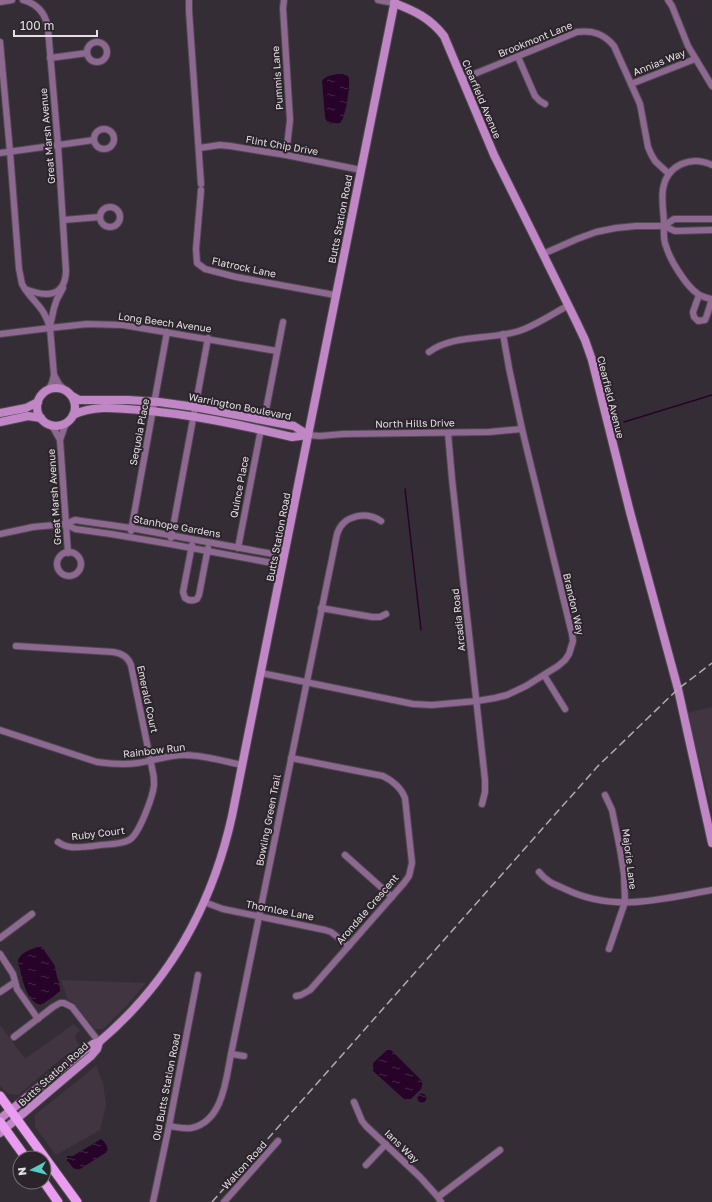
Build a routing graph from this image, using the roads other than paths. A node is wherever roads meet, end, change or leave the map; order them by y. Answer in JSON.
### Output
{"nodes":[{"id":1,"x":12,"y":0,"type":"edge"},
{"id":2,"x":23,"y":0,"type":"edge"},
{"id":3,"x":189,"y":0,"type":"edge"},
{"id":4,"x":284,"y":0,"type":"edge"},
{"id":5,"x":378,"y":0,"type":"edge"},
{"id":6,"x":668,"y":0,"type":"edge"},
{"id":7,"x":0,"y":2,"type":"edge"},
{"id":8,"x":395,"y":2,"type":"edge"},
{"id":9,"x":0,"y":42,"type":"edge"},
{"id":10,"x":87,"y":53,"type":"dead end"},
{"id":11,"x":518,"y":57,"type":"junction"},
{"id":12,"x":50,"y":58,"type":"junction"},
{"id":13,"x":695,"y":58,"type":"junction"},
{"id":14,"x":1,"y":76,"type":"edge"},
{"id":15,"x":462,"y":79,"type":"junction"},
{"id":16,"x":631,"y":84,"type":"junction"},
{"id":17,"x":712,"y":86,"type":"edge"},
{"id":18,"x":2,"y":91,"type":"edge"},
{"id":19,"x":545,"y":104,"type":"dead end"},
{"id":20,"x":94,"y":140,"type":"dead end"},
{"id":21,"x":58,"y":145,"type":"junction"},
{"id":22,"x":199,"y":148,"type":"junction"},
{"id":23,"x":10,"y":152,"type":"junction"},
{"id":24,"x":0,"y":153,"type":"edge"},
{"id":25,"x":286,"y":155,"type":"junction"},
{"id":26,"x":712,"y":165,"type":"edge"},
{"id":27,"x":361,"y":170,"type":"junction"},
{"id":28,"x":669,"y":174,"type":"junction"},
{"id":29,"x":100,"y":217,"type":"dead end"},
{"id":30,"x":712,"y":219,"type":"edge"},
{"id":31,"x":63,"y":220,"type":"junction"},
{"id":32,"x":664,"y":226,"type":"junction"},
{"id":33,"x":712,"y":230,"type":"edge"},
{"id":34,"x":543,"y":254,"type":"junction"},
{"id":35,"x":65,"y":282,"type":"junction"},
{"id":36,"x":25,"y":289,"type":"junction"},
{"id":37,"x":335,"y":295,"type":"junction"},
{"id":38,"x":699,"y":295,"type":"junction"},
{"id":39,"x":712,"y":299,"type":"edge"},
{"id":40,"x":569,"y":305,"type":"junction"},
{"id":41,"x":283,"y":322,"type":"dead end"},
{"id":42,"x":50,"y":328,"type":"junction"},
{"id":43,"x":167,"y":332,"type":"junction"},
{"id":44,"x":0,"y":334,"type":"edge"},
{"id":45,"x":503,"y":334,"type":"junction"},
{"id":46,"x":208,"y":338,"type":"junction"},
{"id":47,"x":277,"y":351,"type":"junction"},
{"id":48,"x":428,"y":352,"type":"dead end"},
{"id":49,"x":54,"y":375,"type":"junction"},
{"id":50,"x":64,"y":389,"type":"junction"},
{"id":51,"x":48,"y":390,"type":"junction"},
{"id":52,"x":72,"y":396,"type":"junction"},
{"id":53,"x":38,"y":402,"type":"junction"},
{"id":54,"x":155,"y":402,"type":"junction"},
{"id":55,"x":196,"y":407,"type":"junction"},
{"id":56,"x":153,"y":411,"type":"junction"},
{"id":57,"x":0,"y":412,"type":"edge"},
{"id":58,"x":73,"y":415,"type":"junction"},
{"id":59,"x":194,"y":416,"type":"junction"},
{"id":60,"x":41,"y":418,"type":"junction"},
{"id":61,"x":264,"y":420,"type":"junction"},
{"id":62,"x":0,"y":422,"type":"edge"},
{"id":63,"x":66,"y":423,"type":"junction"},
{"id":64,"x":49,"y":424,"type":"junction"},
{"id":65,"x":522,"y":428,"type":"junction"},
{"id":66,"x":261,"y":429,"type":"junction"},
{"id":67,"x":448,"y":433,"type":"junction"},
{"id":68,"x":308,"y":435,"type":"junction"},
{"id":69,"x":60,"y":440,"type":"junction"},
{"id":70,"x":382,"y":521,"type":"dead end"},
{"id":71,"x":66,"y":524,"type":"junction"},
{"id":72,"x":131,"y":528,"type":"junction"},
{"id":73,"x":0,"y":534,"type":"edge"},
{"id":74,"x":172,"y":535,"type":"junction"},
{"id":75,"x":130,"y":537,"type":"junction"},
{"id":76,"x":193,"y":539,"type":"junction"},
{"id":77,"x":209,"y":542,"type":"junction"},
{"id":78,"x":170,"y":544,"type":"junction"},
{"id":79,"x":227,"y":546,"type":"junction"},
{"id":80,"x":191,"y":548,"type":"junction"},
{"id":81,"x":238,"y":548,"type":"junction"},
{"id":82,"x":208,"y":551,"type":"junction"},
{"id":83,"x":68,"y":553,"type":"dead end"},
{"id":84,"x":238,"y":556,"type":"junction"},
{"id":85,"x":284,"y":556,"type":"junction"},
{"id":86,"x":283,"y":565,"type":"junction"},
{"id":87,"x":321,"y":608,"type":"junction"},
{"id":88,"x":386,"y":614,"type":"dead end"},
{"id":89,"x":16,"y":646,"type":"dead end"},
{"id":90,"x":261,"y":673,"type":"junction"},
{"id":91,"x":544,"y":675,"type":"junction"},
{"id":92,"x":306,"y":683,"type":"junction"},
{"id":93,"x":477,"y":701,"type":"junction"},
{"id":94,"x":565,"y":709,"type":"dead end"},
{"id":95,"x":0,"y":730,"type":"edge"},
{"id":96,"x":291,"y":758,"type":"junction"},
{"id":97,"x":151,"y":761,"type":"junction"},
{"id":98,"x":242,"y":765,"type":"junction"},
{"id":99,"x":605,"y":795,"type":"dead end"},
{"id":100,"x":482,"y":804,"type":"dead end"},
{"id":101,"x":58,"y":842,"type":"dead end"},
{"id":102,"x":712,"y":843,"type":"edge"},
{"id":103,"x":345,"y":855,"type":"dead end"},
{"id":104,"x":539,"y":872,"type":"dead end"},
{"id":105,"x":712,"y":890,"type":"edge"},
{"id":106,"x":392,"y":897,"type":"junction"},
{"id":107,"x":204,"y":902,"type":"junction"},
{"id":108,"x":625,"y":902,"type":"junction"},
{"id":109,"x":32,"y":914,"type":"dead end"},
{"id":110,"x":259,"y":916,"type":"junction"},
{"id":111,"x":0,"y":938,"type":"edge"},
{"id":112,"x":349,"y":946,"type":"junction"},
{"id":113,"x":609,"y":949,"type":"dead end"},
{"id":114,"x":0,"y":954,"type":"edge"},
{"id":115,"x":198,"y":975,"type":"dead end"},
{"id":116,"x":15,"y":982,"type":"junction"},
{"id":117,"x":0,"y":992,"type":"edge"},
{"id":118,"x":296,"y":996,"type":"dead end"},
{"id":119,"x":38,"y":1019,"type":"junction"},
{"id":120,"x":14,"y":1037,"type":"dead end"},
{"id":121,"x":100,"y":1042,"type":"junction"},
{"id":122,"x":231,"y":1054,"type":"junction"},
{"id":123,"x":244,"y":1056,"type":"dead end"},
{"id":124,"x":0,"y":1096,"type":"edge"},
{"id":125,"x":354,"y":1102,"type":"dead end"},
{"id":126,"x":10,"y":1111,"type":"junction"},
{"id":127,"x":0,"y":1119,"type":"edge"},
{"id":128,"x":17,"y":1119,"type":"junction"},
{"id":129,"x":169,"y":1126,"type":"junction"},
{"id":130,"x":2,"y":1128,"type":"edge"},
{"id":131,"x":278,"y":1141,"type":"dead end"},
{"id":132,"x":386,"y":1144,"type":"junction"},
{"id":133,"x":20,"y":1150,"type":"edge"},
{"id":134,"x":500,"y":1150,"type":"dead end"},
{"id":135,"x":366,"y":1165,"type":"dead end"},
{"id":136,"x":50,"y":1190,"type":"edge"},
{"id":137,"x":439,"y":1199,"type":"edge"},
{"id":138,"x":58,"y":1202,"type":"edge"},
{"id":139,"x":77,"y":1202,"type":"edge"},
{"id":140,"x":153,"y":1202,"type":"edge"},
{"id":141,"x":224,"y":1202,"type":"edge"}],
"edges":[{"from":1,"to":7,"type":"street"},
{"from":2,"to":12,"type":"street","name":"Great Marsh Avenue"},
{"from":3,"to":22,"type":"street","name":"Flatrock Lane"},
{"from":4,"to":25,"type":"street","name":"Pummis Lane"},
{"from":5,"to":8,"type":"street"},
{"from":6,"to":13,"type":"street"},
{"from":8,"to":15,"type":"street","name":"Clearfield Avenue"},
{"from":8,"to":27,"type":"street","name":"Butts Station Road"},
{"from":9,"to":14,"type":"street","name":"Great Marsh Avenue"},
{"from":10,"to":12,"type":"street"},
{"from":11,"to":15,"type":"street","name":"Brookmont Lane"},
{"from":11,"to":16,"type":"street","name":"Brookmont Lane"},
{"from":11,"to":19,"type":"street"},
{"from":12,"to":21,"type":"street","name":"Great Marsh Avenue"},
{"from":13,"to":16,"type":"street","name":"Annias Way"},
{"from":13,"to":17,"type":"street"},
{"from":14,"to":18,"type":"street","name":"Great Marsh Avenue"},
{"from":15,"to":34,"type":"street","name":"Clearfield Avenue"},
{"from":16,"to":28,"type":"street","name":"Brookmont Lane"},
{"from":18,"to":23,"type":"street","name":"Great Marsh Avenue"},
{"from":20,"to":21,"type":"street"},
{"from":21,"to":23,"type":"street"},
{"from":21,"to":31,"type":"street","name":"Great Marsh Avenue"},
{"from":22,"to":25,"type":"street","name":"Flint Chip Drive"},
{"from":22,"to":37,"type":"street","name":"Flatrock Lane"},
{"from":23,"to":24,"type":"street"},
{"from":23,"to":36,"type":"street","name":"Great Marsh Avenue"},
{"from":25,"to":27,"type":"street","name":"Flint Chip Drive"},
{"from":26,"to":28,"type":"street"},
{"from":27,"to":37,"type":"street","name":"Butts Station Road"},
{"from":28,"to":32,"type":"street"},
{"from":29,"to":31,"type":"street"},
{"from":30,"to":32,"type":"street"},
{"from":31,"to":35,"type":"street","name":"Great Marsh Avenue"},
{"from":32,"to":33,"type":"street"},
{"from":32,"to":34,"type":"street"},
{"from":32,"to":38,"type":"street"},
{"from":34,"to":40,"type":"street","name":"Clearfield Avenue"},
{"from":35,"to":36,"type":"street"},
{"from":35,"to":42,"type":"street","name":"Great Marsh Avenue"},
{"from":36,"to":42,"type":"street","name":"Great Marsh Avenue"},
{"from":37,"to":68,"type":"street","name":"Butts Station Road"},
{"from":38,"to":39,"type":"street"},
{"from":38,"to":39,"type":"street"},
{"from":40,"to":45,"type":"street"},
{"from":40,"to":102,"type":"street","name":"Clearfield Avenue"},
{"from":41,"to":47,"type":"street"},
{"from":42,"to":43,"type":"street","name":"Long Beech Avenue"},
{"from":42,"to":44,"type":"street","name":"Long Beech Avenue"},
{"from":42,"to":49,"type":"street","name":"Great Marsh Avenue"},
{"from":43,"to":46,"type":"street","name":"Long Beech Avenue"},
{"from":43,"to":54,"type":"street","name":"Sequoia Place"},
{"from":45,"to":48,"type":"street"},
{"from":45,"to":65,"type":"street","name":"Brandon Way"},
{"from":46,"to":47,"type":"street","name":"Long Beech Avenue"},
{"from":46,"to":55,"type":"street"},
{"from":47,"to":61,"type":"street"},
{"from":49,"to":50,"type":"street"},
{"from":49,"to":51,"type":"street","name":"Great Marsh Avenue"},
{"from":50,"to":51,"type":"street"},
{"from":50,"to":52,"type":"street"},
{"from":51,"to":53,"type":"street"},
{"from":52,"to":54,"type":"street","name":"Warrington Boulevard"},
{"from":52,"to":58,"type":"street"},
{"from":53,"to":57,"type":"street"},
{"from":53,"to":60,"type":"street"},
{"from":54,"to":55,"type":"street","name":"Warrington Boulevard"},
{"from":54,"to":56,"type":"street","name":"Sequoia Place"},
{"from":55,"to":59,"type":"street"},
{"from":55,"to":61,"type":"street","name":"Warrington Boulevard"},
{"from":56,"to":58,"type":"street","name":"Warrington Boulevard"},
{"from":56,"to":59,"type":"street","name":"Warrington Boulevard"},
{"from":56,"to":72,"type":"street","name":"Sequoia Place"},
{"from":58,"to":63,"type":"street"},
{"from":59,"to":66,"type":"street","name":"Warrington Boulevard"},
{"from":59,"to":74,"type":"street"},
{"from":60,"to":62,"type":"street"},
{"from":60,"to":64,"type":"street"},
{"from":61,"to":68,"type":"street","name":"Warrington Boulevard"},
{"from":63,"to":64,"type":"street"},
{"from":63,"to":69,"type":"street","name":"Great Marsh Avenue"},
{"from":64,"to":69,"type":"street","name":"Great Marsh Avenue"},
{"from":65,"to":67,"type":"street","name":"North Hills Drive"},
{"from":65,"to":91,"type":"street","name":"Brandon Way"},
{"from":66,"to":68,"type":"street","name":"Warrington Boulevard"},
{"from":66,"to":81,"type":"street","name":"Quince Place"},
{"from":67,"to":68,"type":"street","name":"North Hills Drive"},
{"from":67,"to":93,"type":"street","name":"Arcadia Road"},
{"from":68,"to":85,"type":"street","name":"Butts Station Road"},
{"from":69,"to":71,"type":"street","name":"Great Marsh Avenue"},
{"from":70,"to":87,"type":"street","name":"Bowling Green Trail"},
{"from":71,"to":72,"type":"street","name":"Stanhope Gardens"},
{"from":71,"to":73,"type":"street","name":"Stanhope Gardens"},
{"from":71,"to":75,"type":"street","name":"Stanhope Gardens"},
{"from":71,"to":83,"type":"street","name":"Great Marsh Avenue"},
{"from":72,"to":74,"type":"street","name":"Stanhope Gardens"},
{"from":72,"to":75,"type":"street","name":"Sequoia Place"},
{"from":74,"to":76,"type":"street","name":"Stanhope Gardens"},
{"from":74,"to":78,"type":"street"},
{"from":75,"to":78,"type":"street","name":"Stanhope Gardens"},
{"from":76,"to":77,"type":"street","name":"Stanhope Gardens"},
{"from":76,"to":80,"type":"street"},
{"from":77,"to":79,"type":"street","name":"Stanhope Gardens"},
{"from":77,"to":82,"type":"street"},
{"from":78,"to":80,"type":"street","name":"Stanhope Gardens"},
{"from":79,"to":81,"type":"street","name":"Stanhope Gardens"},
{"from":79,"to":84,"type":"street"},
{"from":80,"to":82,"type":"street","name":"Stanhope Gardens"},
{"from":80,"to":82,"type":"street"},
{"from":81,"to":85,"type":"street","name":"Stanhope Gardens"},
{"from":82,"to":84,"type":"street","name":"Stanhope Gardens"},
{"from":84,"to":86,"type":"street","name":"Stanhope Gardens"},
{"from":85,"to":86,"type":"street","name":"Butts Station Road"},
{"from":86,"to":90,"type":"street","name":"Butts Station Road"},
{"from":87,"to":88,"type":"street"},
{"from":87,"to":92,"type":"street","name":"Bowling Green Trail"},
{"from":89,"to":97,"type":"street","name":"Emerald Court"},
{"from":90,"to":92,"type":"street","name":"Brandon Way"},
{"from":90,"to":98,"type":"street","name":"Butts Station Road"},
{"from":91,"to":93,"type":"street","name":"Brandon Way"},
{"from":91,"to":94,"type":"street"},
{"from":92,"to":93,"type":"street","name":"Brandon Way"},
{"from":92,"to":96,"type":"street","name":"Bowling Green Trail"},
{"from":93,"to":100,"type":"street","name":"Arcadia Road"},
{"from":95,"to":97,"type":"street","name":"Rainbow Run"},
{"from":96,"to":106,"type":"street","name":"Arondale Crescent"},
{"from":96,"to":110,"type":"street","name":"Bowling Green Trail"},
{"from":97,"to":98,"type":"street","name":"Rainbow Run"},
{"from":97,"to":101,"type":"street","name":"Ruby Court"},
{"from":98,"to":107,"type":"street","name":"Butts Station Road"},
{"from":99,"to":108,"type":"street","name":"Majorie Lane"},
{"from":103,"to":106,"type":"street"},
{"from":104,"to":108,"type":"street"},
{"from":105,"to":108,"type":"street"},
{"from":106,"to":112,"type":"street","name":"Arondale Crescent"},
{"from":107,"to":110,"type":"street","name":"Thornloe Lane"},
{"from":107,"to":121,"type":"street","name":"Butts Station Road"},
{"from":108,"to":113,"type":"street","name":"Majorie Lane"},
{"from":109,"to":111,"type":"street"},
{"from":110,"to":112,"type":"street","name":"Thornloe Lane"},
{"from":110,"to":122,"type":"street","name":"Bowling Green Trail"},
{"from":112,"to":118,"type":"street","name":"Arondale Crescent"},
{"from":114,"to":116,"type":"street"},
{"from":115,"to":129,"type":"street","name":"Old Butts Station Road"},
{"from":116,"to":117,"type":"street"},
{"from":116,"to":119,"type":"street"},
{"from":119,"to":120,"type":"street"},
{"from":119,"to":121,"type":"street"},
{"from":121,"to":126,"type":"street","name":"Butts Station Road"},
{"from":121,"to":128,"type":"street","name":"Butts Station Road"},
{"from":122,"to":123,"type":"street"},
{"from":122,"to":129,"type":"street","name":"Bowling Green Trail"},
{"from":124,"to":126,"type":"main road"},
{"from":125,"to":132,"type":"street","name":"Ians Way"},
{"from":126,"to":127,"type":"street","name":"Butts Station Road"},
{"from":126,"to":128,"type":"main road"},
{"from":128,"to":130,"type":"street","name":"Butts Station Road"},
{"from":128,"to":139,"type":"main road"},
{"from":129,"to":140,"type":"street","name":"Old Butts Station Road"},
{"from":130,"to":133,"type":"main road"},
{"from":131,"to":141,"type":"street","name":"Walton Road"},
{"from":132,"to":135,"type":"street"},
{"from":132,"to":137,"type":"street","name":"Ians Way"},
{"from":134,"to":137,"type":"street"},
{"from":136,"to":138,"type":"main road"}]}
